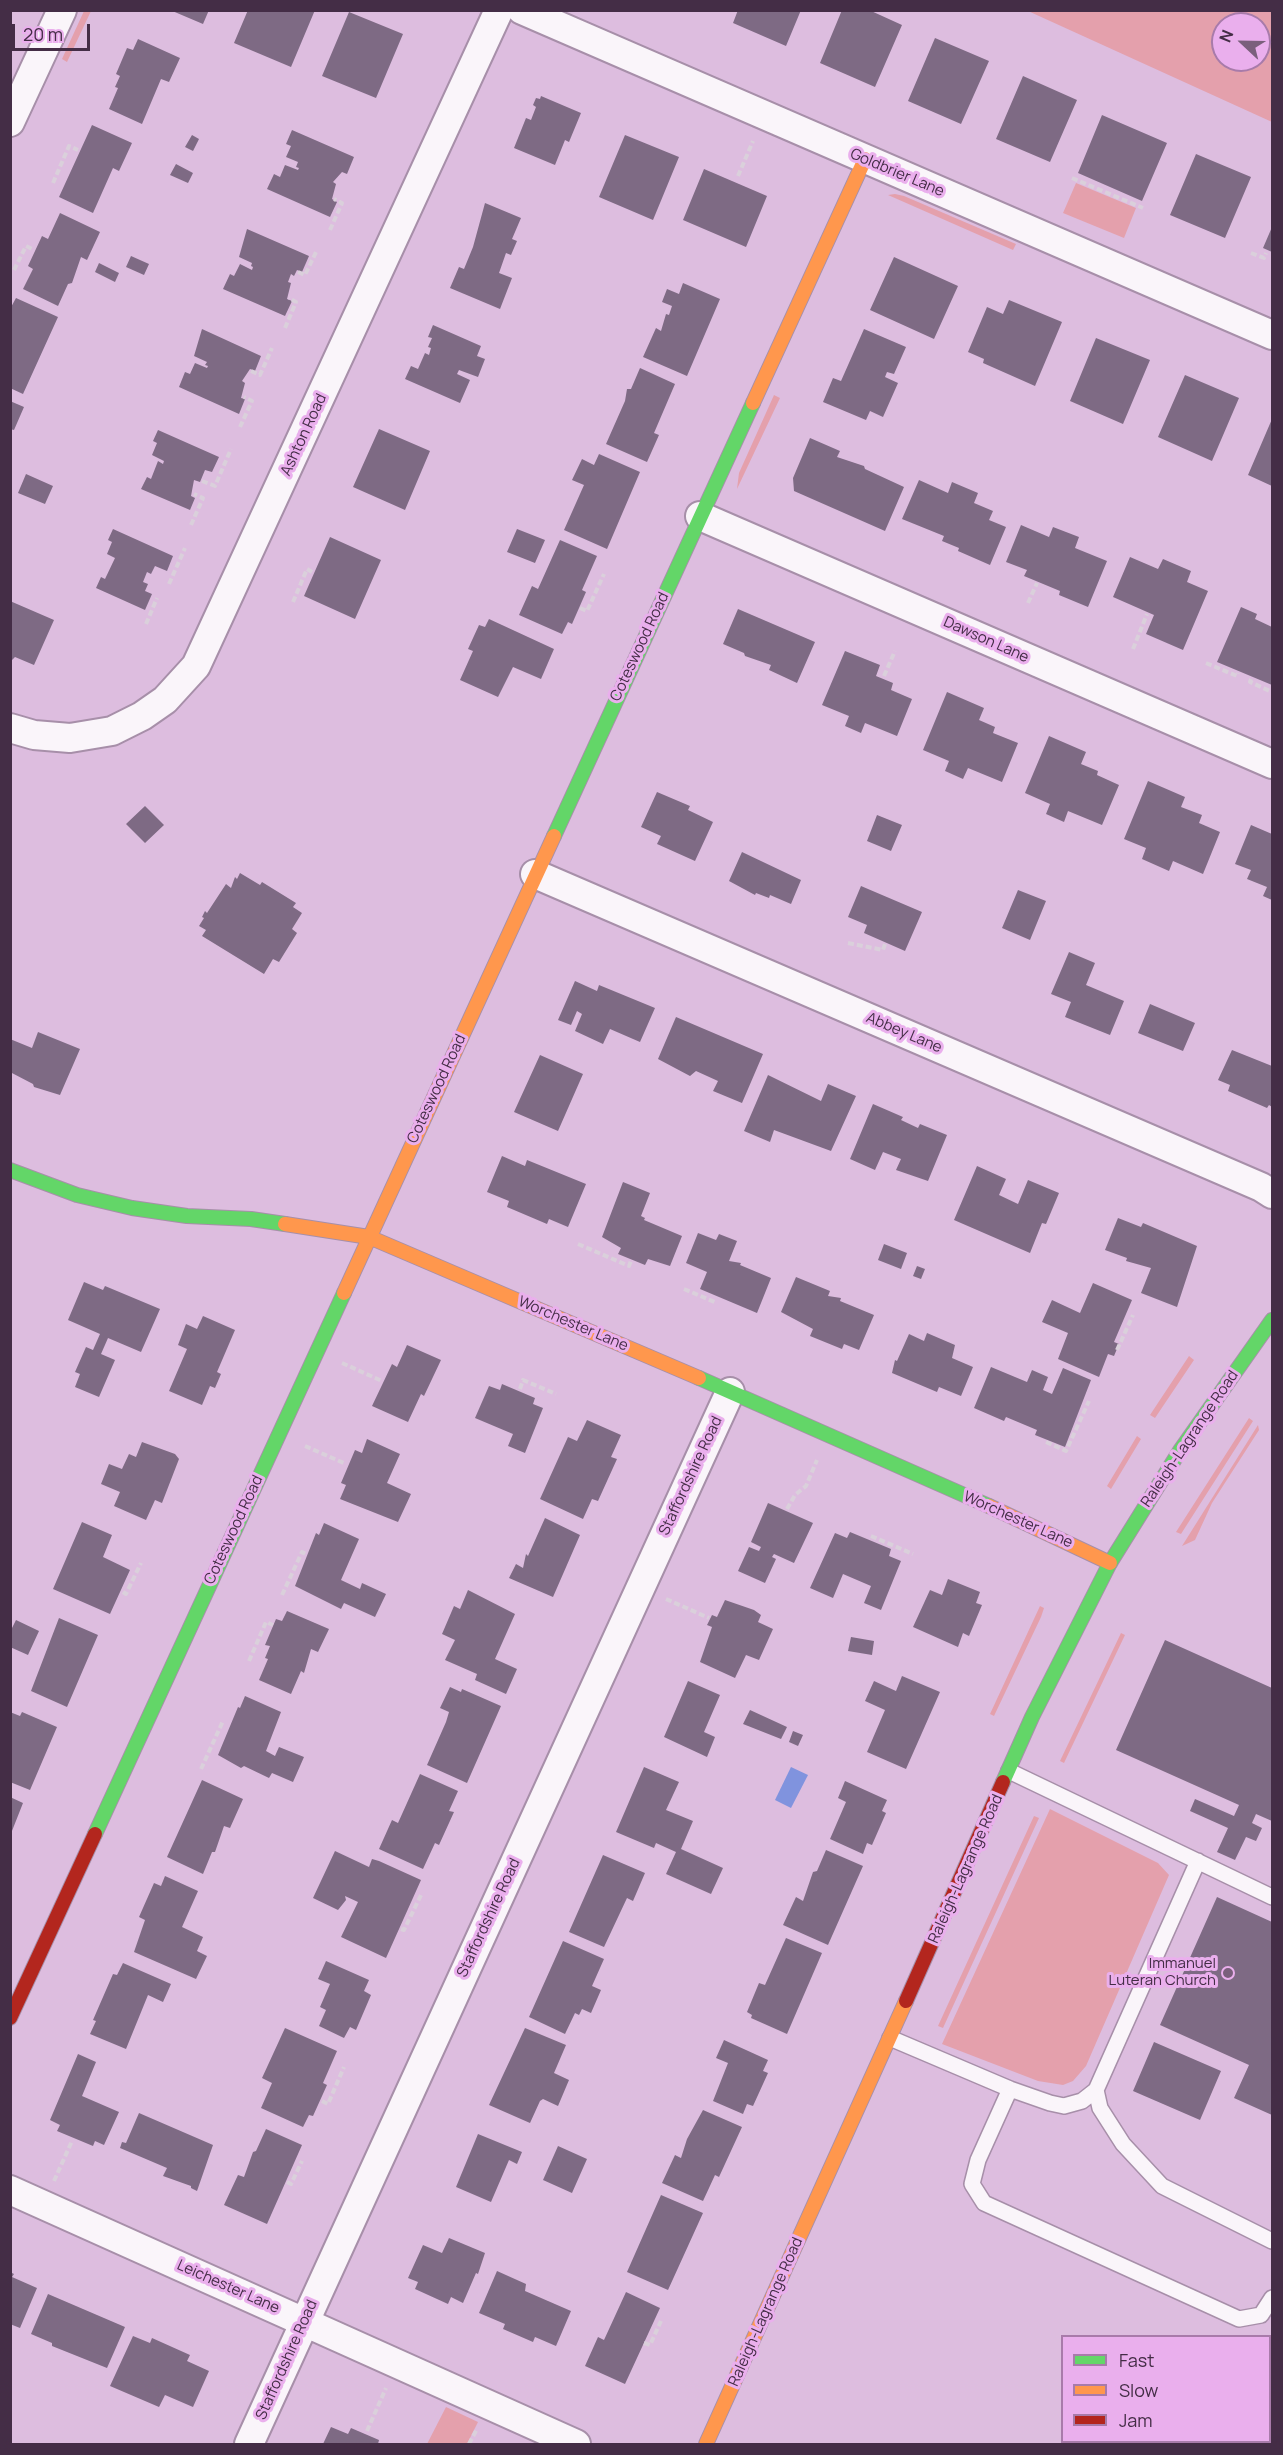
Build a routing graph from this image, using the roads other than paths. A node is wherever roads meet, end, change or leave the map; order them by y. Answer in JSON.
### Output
{"nodes":[{"id":1,"x":62,"y":10,"type":"edge"},
{"id":2,"x":499,"y":10,"type":"edge"},
{"id":3,"x":522,"y":10,"type":"edge"},
{"id":4,"x":10,"y":122,"type":"edge"},
{"id":5,"x":865,"y":159,"type":"junction"},
{"id":6,"x":1272,"y":335,"type":"edge"},
{"id":7,"x":700,"y":516,"type":"junction"},
{"id":8,"x":10,"y":728,"type":"edge"},
{"id":9,"x":1272,"y":764,"type":"edge"},
{"id":10,"x":535,"y":874,"type":"junction"},
{"id":11,"x":10,"y":1170,"type":"edge"},
{"id":12,"x":1272,"y":1194,"type":"edge"},
{"id":13,"x":369,"y":1237,"type":"junction"},
{"id":14,"x":1272,"y":1320,"type":"edge"},
{"id":15,"x":730,"y":1392,"type":"junction"},
{"id":16,"x":1110,"y":1563,"type":"junction"},
{"id":17,"x":1009,"y":1771,"type":"junction"},
{"id":18,"x":1198,"y":1861,"type":"junction"},
{"id":19,"x":1272,"y":1897,"type":"edge"},
{"id":20,"x":10,"y":2018,"type":"edge"},
{"id":21,"x":890,"y":2038,"type":"junction"},
{"id":22,"x":1010,"y":2089,"type":"junction"},
{"id":23,"x":1096,"y":2090,"type":"junction"},
{"id":24,"x":10,"y":2190,"type":"edge"},
{"id":25,"x":1272,"y":2241,"type":"edge"},
{"id":26,"x":1272,"y":2298,"type":"edge"},
{"id":27,"x":304,"y":2322,"type":"junction"},
{"id":28,"x":249,"y":2445,"type":"edge"},
{"id":29,"x":576,"y":2445,"type":"edge"},
{"id":30,"x":706,"y":2445,"type":"edge"}],
"edges":[{"from":1,"to":4,"type":"street"},
{"from":2,"to":8,"type":"street","name":"Ashton Road"},
{"from":3,"to":5,"type":"street","name":"Goldbrier Lane"},
{"from":5,"to":6,"type":"street","name":"Goldbrier Lane"},
{"from":5,"to":7,"type":"street","name":"Coteswood Road"},
{"from":7,"to":9,"type":"street","name":"Dawson Lane"},
{"from":7,"to":10,"type":"street","name":"Coteswood Road"},
{"from":10,"to":12,"type":"street","name":"Abbey Lane"},
{"from":10,"to":13,"type":"street","name":"Coteswood Road"},
{"from":11,"to":13,"type":"street","name":"Worchester Lane"},
{"from":13,"to":15,"type":"street","name":"Worchester Lane"},
{"from":13,"to":20,"type":"street","name":"Coteswood Road"},
{"from":14,"to":16,"type":"street","name":"Raleigh-Lagrange Road"},
{"from":15,"to":16,"type":"street","name":"Worchester Lane"},
{"from":15,"to":27,"type":"street","name":"Staffordshire Road"},
{"from":16,"to":17,"type":"street","name":"Raleigh-Lagrange Road"},
{"from":17,"to":18,"type":"lane"},
{"from":17,"to":21,"type":"street","name":"Raleigh-Lagrange Road"},
{"from":18,"to":19,"type":"lane"},
{"from":18,"to":23,"type":"lane"},
{"from":21,"to":22,"type":"lane"},
{"from":21,"to":30,"type":"street","name":"Raleigh-Lagrange Road"},
{"from":22,"to":23,"type":"lane"},
{"from":22,"to":26,"type":"lane"},
{"from":23,"to":25,"type":"lane"},
{"from":24,"to":27,"type":"street","name":"Leichester Lane"},
{"from":27,"to":28,"type":"street","name":"Staffordshire Road"},
{"from":27,"to":29,"type":"street","name":"Leichester Lane"}]}
